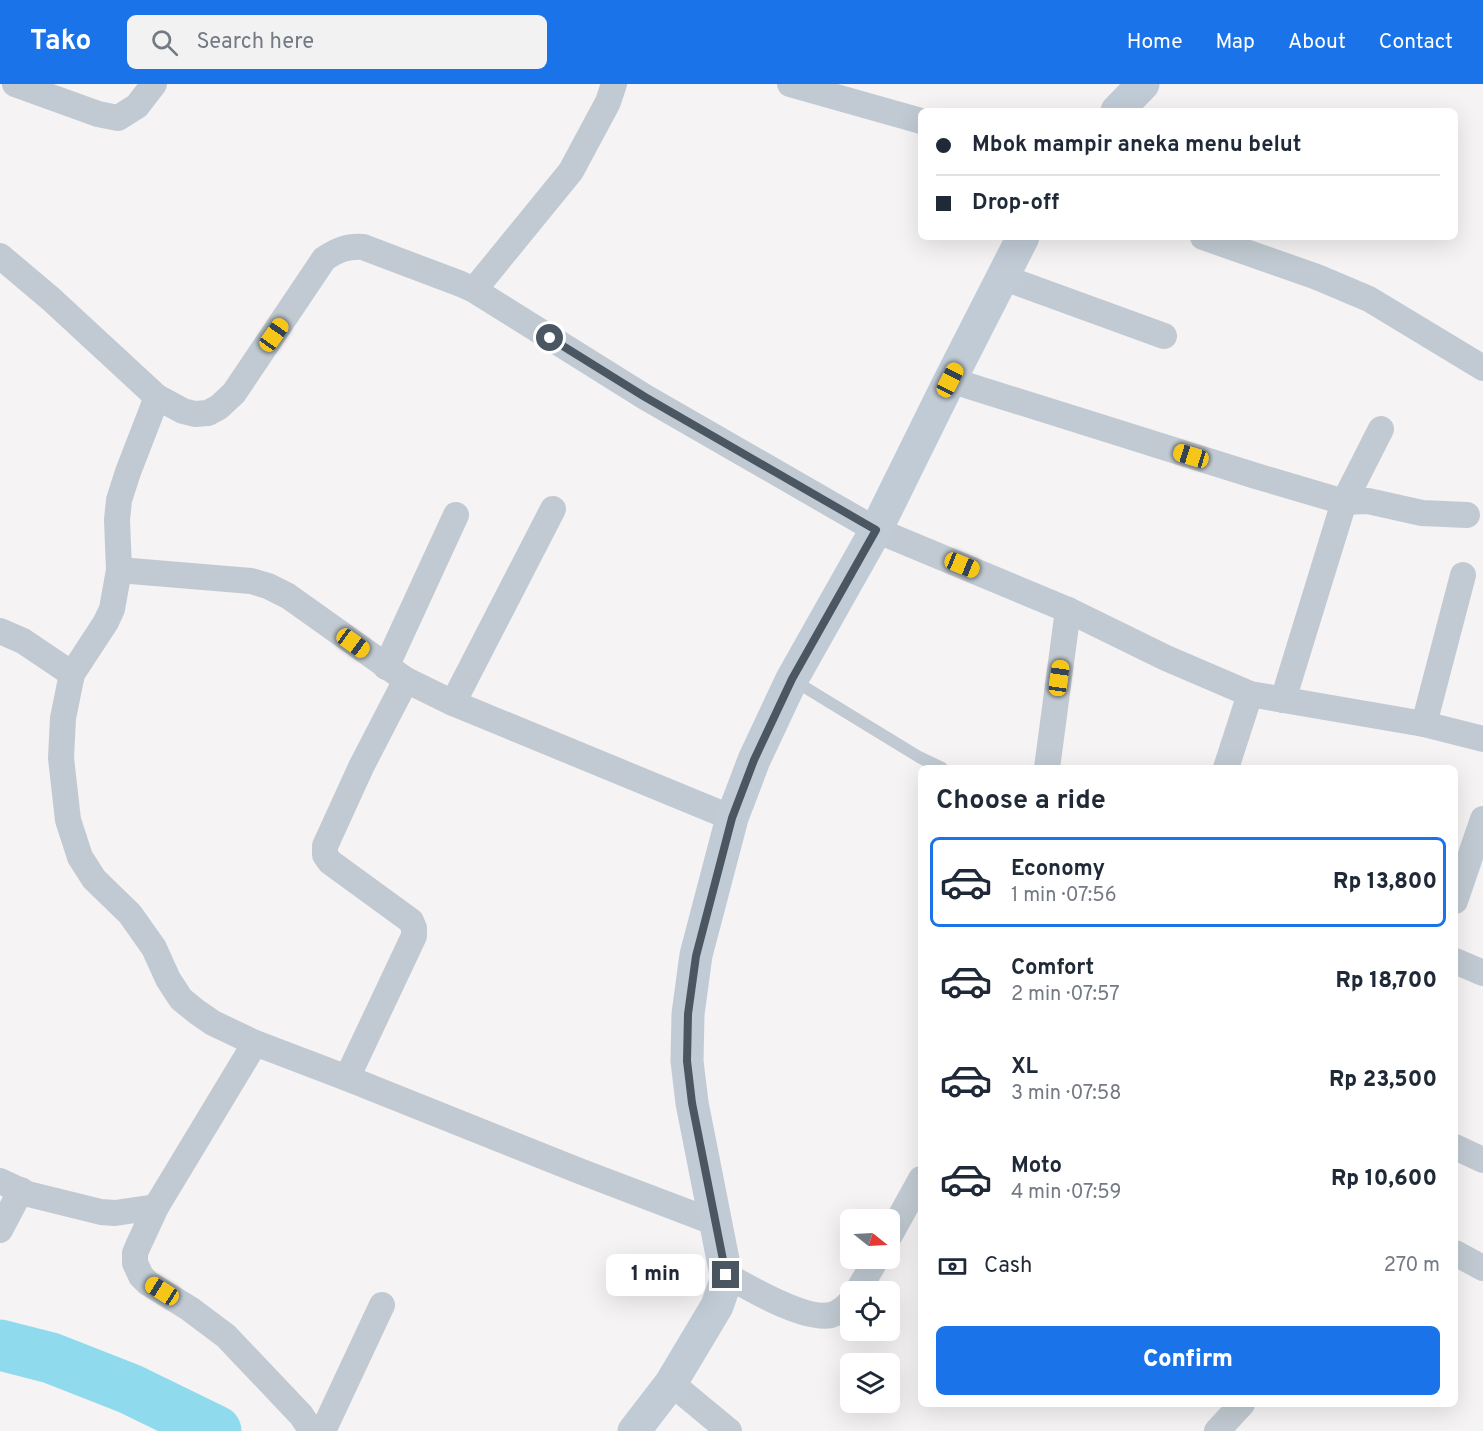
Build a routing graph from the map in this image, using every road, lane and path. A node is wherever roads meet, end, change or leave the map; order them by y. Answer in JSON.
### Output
{"nodes":[{"id":1,"x":15,"y":84,"type":"edge"},
{"id":2,"x":154,"y":84,"type":"edge"},
{"id":3,"x":614,"y":84,"type":"edge"},
{"id":4,"x":790,"y":84,"type":"edge"},
{"id":5,"x":1143,"y":84,"type":"edge"},
{"id":6,"x":1120,"y":108,"type":"edge"},
{"id":7,"x":918,"y":120,"type":"edge"},
{"id":8,"x":1021,"y":240,"type":"edge"},
{"id":9,"x":1212,"y":240,"type":"edge"},
{"id":10,"x":0,"y":256,"type":"edge"},
{"id":11,"x":1002,"y":277,"type":"junction"},
{"id":12,"x":474,"y":290,"type":"junction"},
{"id":13,"x":1164,"y":336,"type":"dead end"},
{"id":14,"x":1483,"y":368,"type":"edge"},
{"id":15,"x":950,"y":380,"type":"junction"},
{"id":16,"x":157,"y":397,"type":"junction"},
{"id":17,"x":1381,"y":429,"type":"dead end"},
{"id":18,"x":1344,"y":502,"type":"junction"},
{"id":19,"x":553,"y":509,"type":"dead end"},
{"id":20,"x":456,"y":515,"type":"dead end"},
{"id":21,"x":1467,"y":515,"type":"dead end"},
{"id":22,"x":876,"y":530,"type":"junction"},
{"id":23,"x":119,"y":570,"type":"junction"},
{"id":24,"x":1463,"y":574,"type":"dead end"},
{"id":25,"x":1068,"y":610,"type":"junction"},
{"id":26,"x":0,"y":631,"type":"edge"},
{"id":27,"x":396,"y":673,"type":"junction"},
{"id":28,"x":72,"y":674,"type":"junction"},
{"id":29,"x":792,"y":679,"type":"junction"},
{"id":30,"x":1250,"y":694,"type":"junction"},
{"id":31,"x":1283,"y":700,"type":"junction"},
{"id":32,"x":453,"y":703,"type":"junction"},
{"id":33,"x":1424,"y":724,"type":"junction"},
{"id":34,"x":1483,"y":739,"type":"edge"},
{"id":35,"x":935,"y":765,"type":"edge"},
{"id":36,"x":1047,"y":765,"type":"edge"},
{"id":37,"x":1228,"y":765,"type":"edge"},
{"id":38,"x":732,"y":818,"type":"junction"},
{"id":39,"x":1483,"y":819,"type":"edge"},
{"id":40,"x":1458,"y":892,"type":"edge"},
{"id":41,"x":1458,"y":962,"type":"edge"},
{"id":42,"x":1483,"y":974,"type":"edge"},
{"id":43,"x":255,"y":1043,"type":"junction"},
{"id":44,"x":347,"y":1077,"type":"junction"},
{"id":45,"x":1458,"y":1148,"type":"edge"},
{"id":46,"x":1483,"y":1160,"type":"edge"},
{"id":47,"x":918,"y":1184,"type":"edge"},
{"id":48,"x":11,"y":1186,"type":"edge"},
{"id":49,"x":156,"y":1207,"type":"junction"},
{"id":50,"x":900,"y":1217,"type":"edge"},
{"id":51,"x":716,"y":1223,"type":"junction"},
{"id":52,"x":0,"y":1230,"type":"edge"},
{"id":53,"x":1458,"y":1255,"type":"edge"},
{"id":54,"x":1483,"y":1268,"type":"edge"},
{"id":55,"x":726,"y":1275,"type":"junction"},
{"id":56,"x":382,"y":1305,"type":"dead end"},
{"id":57,"x":840,"y":1310,"type":"edge"},
{"id":58,"x":671,"y":1383,"type":"junction"},
{"id":59,"x":1239,"y":1407,"type":"edge"},
{"id":60,"x":312,"y":1431,"type":"edge"},
{"id":61,"x":323,"y":1431,"type":"edge"},
{"id":62,"x":634,"y":1431,"type":"edge"},
{"id":63,"x":729,"y":1431,"type":"edge"},
{"id":64,"x":1217,"y":1431,"type":"edge"}],
"edges":[{"from":1,"to":2,"type":"street"},
{"from":3,"to":12,"type":"street"},
{"from":4,"to":7,"type":"street"},
{"from":5,"to":6,"type":"street"},
{"from":8,"to":11,"type":"street"},
{"from":9,"to":14,"type":"street"},
{"from":10,"to":16,"type":"street"},
{"from":11,"to":13,"type":"street"},
{"from":11,"to":15,"type":"street"},
{"from":12,"to":16,"type":"street"},
{"from":12,"to":22,"type":"street"},
{"from":15,"to":18,"type":"street"},
{"from":15,"to":22,"type":"street"},
{"from":16,"to":23,"type":"street"},
{"from":17,"to":18,"type":"street"},
{"from":18,"to":21,"type":"street"},
{"from":18,"to":31,"type":"street"},
{"from":19,"to":32,"type":"street"},
{"from":20,"to":27,"type":"street"},
{"from":22,"to":25,"type":"street"},
{"from":22,"to":29,"type":"street"},
{"from":23,"to":27,"type":"street"},
{"from":23,"to":28,"type":"street"},
{"from":24,"to":33,"type":"street"},
{"from":25,"to":30,"type":"street"},
{"from":25,"to":36,"type":"street"},
{"from":26,"to":28,"type":"street"},
{"from":27,"to":32,"type":"street"},
{"from":27,"to":44,"type":"street"},
{"from":28,"to":43,"type":"street"},
{"from":29,"to":35,"type":"lane"},
{"from":29,"to":38,"type":"street"},
{"from":30,"to":31,"type":"street"},
{"from":30,"to":37,"type":"street"},
{"from":31,"to":33,"type":"street"},
{"from":32,"to":38,"type":"street"},
{"from":33,"to":34,"type":"street"},
{"from":38,"to":51,"type":"street"},
{"from":39,"to":40,"type":"street"},
{"from":41,"to":42,"type":"street"},
{"from":43,"to":44,"type":"street"},
{"from":43,"to":49,"type":"street"},
{"from":44,"to":51,"type":"street"},
{"from":45,"to":46,"type":"street"},
{"from":47,"to":50,"type":"street"},
{"from":48,"to":49,"type":"street"},
{"from":48,"to":52,"type":"street"},
{"from":49,"to":60,"type":"street"},
{"from":51,"to":55,"type":"street"},
{"from":53,"to":54,"type":"street"},
{"from":55,"to":57,"type":"street"},
{"from":55,"to":58,"type":"street"},
{"from":56,"to":61,"type":"street"},
{"from":58,"to":62,"type":"street"},
{"from":58,"to":63,"type":"street"},
{"from":59,"to":64,"type":"street"}]}
